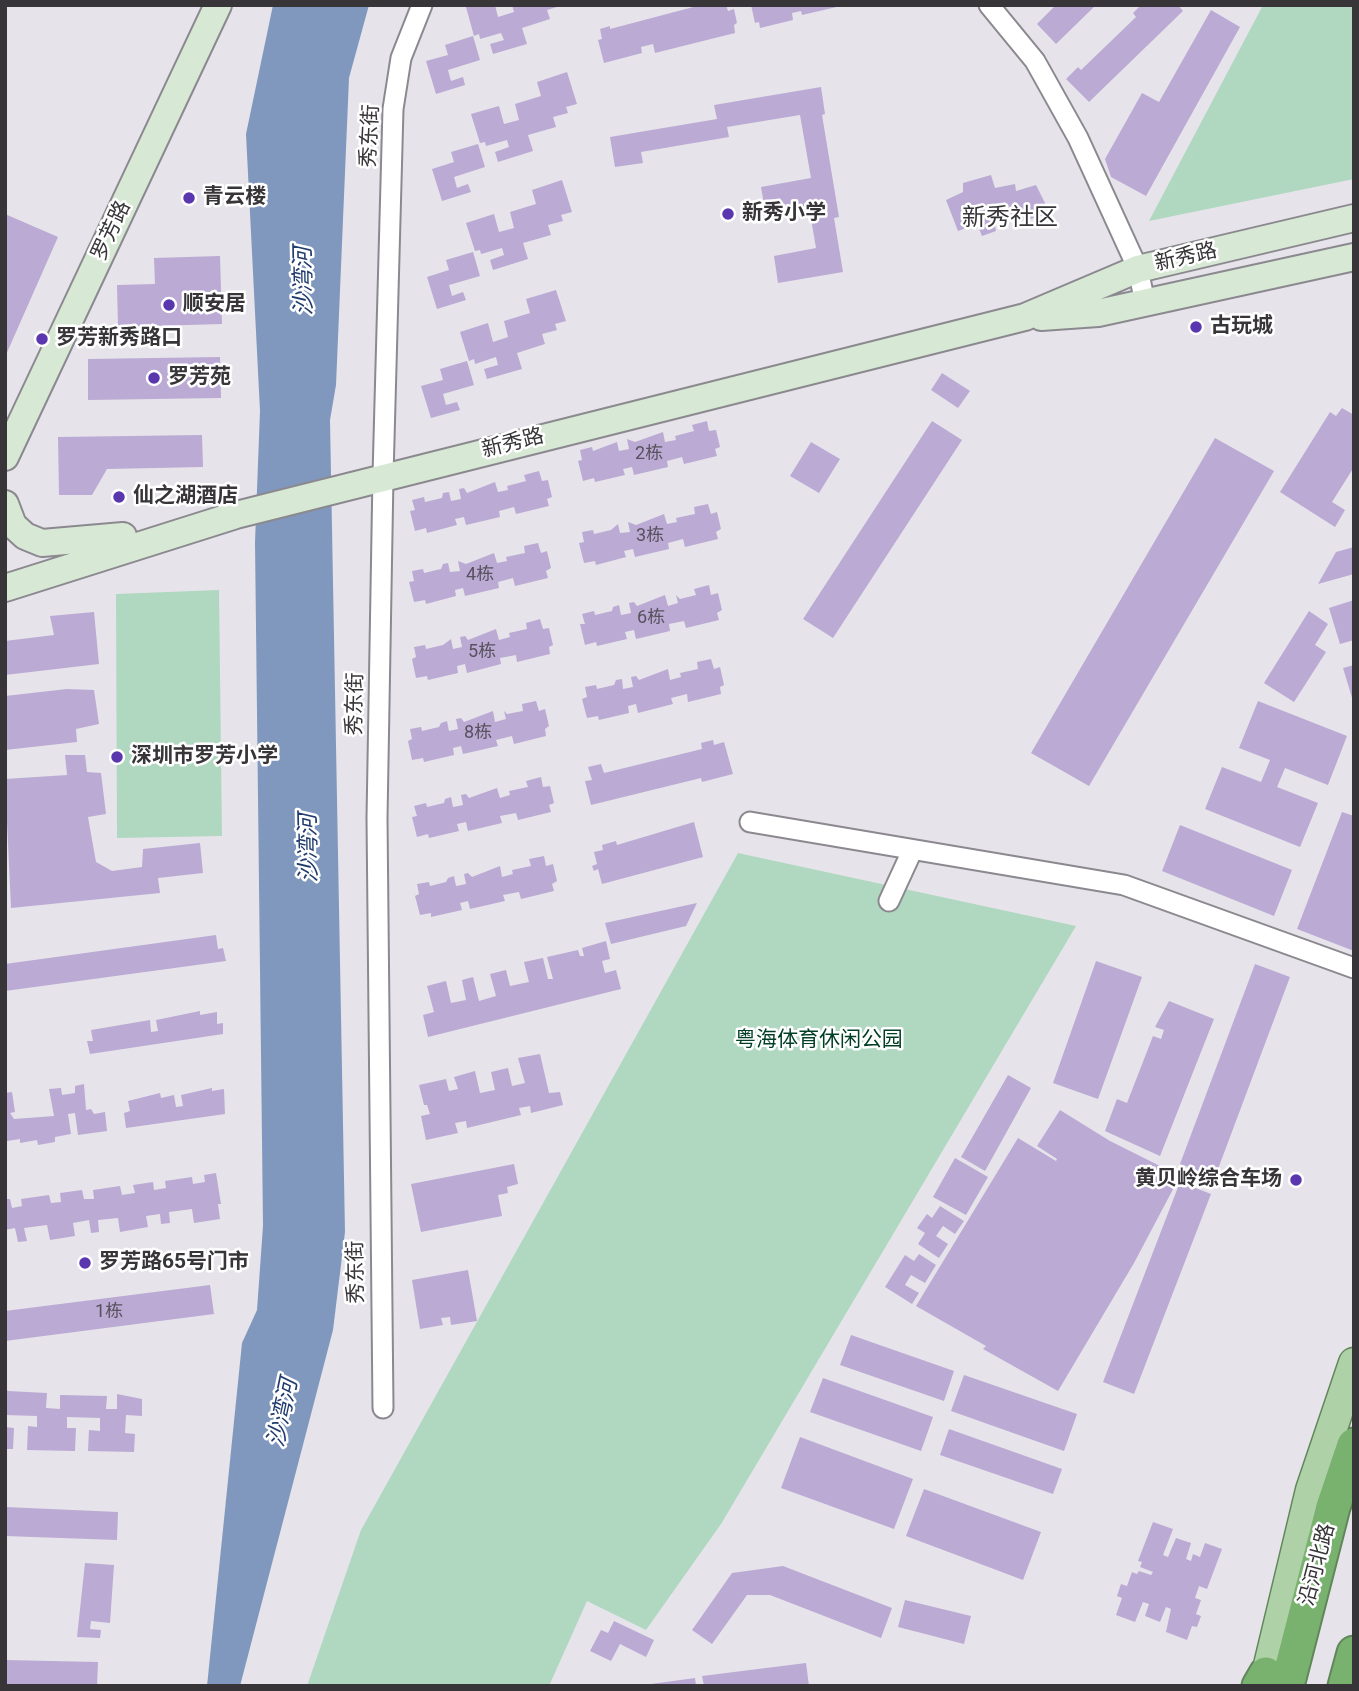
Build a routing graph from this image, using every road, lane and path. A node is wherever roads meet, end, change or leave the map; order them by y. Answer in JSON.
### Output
{"nodes":[{"id":1,"x":218,"y":5,"type":"edge"},
{"id":2,"x":422,"y":5,"type":"edge"},
{"id":3,"x":989,"y":5,"type":"edge"},
{"id":4,"x":1354,"y":218,"type":"edge"},
{"id":5,"x":1354,"y":257,"type":"edge"},
{"id":6,"x":1138,"y":269,"type":"junction"},
{"id":7,"x":1146,"y":303,"type":"junction"},
{"id":8,"x":1025,"y":317,"type":"junction"},
{"id":9,"x":7,"y":457,"type":"edge"},
{"id":10,"x":383,"y":476,"type":"junction"},
{"id":11,"x":5,"y":504,"type":"edge"},
{"id":12,"x":227,"y":518,"type":"junction"},
{"id":13,"x":5,"y":588,"type":"edge"},
{"id":14,"x":750,"y":822,"type":"dead end"},
{"id":15,"x":912,"y":851,"type":"junction"},
{"id":16,"x":890,"y":901,"type":"dead end"},
{"id":17,"x":1354,"y":968,"type":"edge"},
{"id":18,"x":1354,"y":1363,"type":"edge"},
{"id":19,"x":383,"y":1408,"type":"dead end"},
{"id":20,"x":1354,"y":1445,"type":"edge"},
{"id":21,"x":1354,"y":1653,"type":"edge"},
{"id":22,"x":1269,"y":1683,"type":"edge"},
{"id":23,"x":1345,"y":1686,"type":"edge"}],
"edges":[{"from":1,"to":9,"type":"main road","name":"罗芳路"},
{"from":2,"to":10,"type":"street","name":"秀东街"},
{"from":3,"to":6,"type":"street"},
{"from":4,"to":6,"type":"main road","name":"新秀路"},
{"from":5,"to":7,"type":"main road","name":"新秀路"},
{"from":6,"to":7,"type":"street"},
{"from":6,"to":8,"type":"main road","name":"新秀路"},
{"from":7,"to":8,"type":"main road","name":"新秀路"},
{"from":8,"to":10,"type":"main road","name":"新秀路"},
{"from":10,"to":12,"type":"main road","name":"新秀路"},
{"from":10,"to":19,"type":"street","name":"秀东街"},
{"from":11,"to":12,"type":"main road"},
{"from":12,"to":13,"type":"main road","name":"新秀路"},
{"from":14,"to":15,"type":"street"},
{"from":15,"to":16,"type":"street"},
{"from":15,"to":17,"type":"street"},
{"from":18,"to":22,"type":"main road"},
{"from":20,"to":22,"type":"highway","name":"沿河北路"},
{"from":21,"to":23,"type":"highway"}]}
